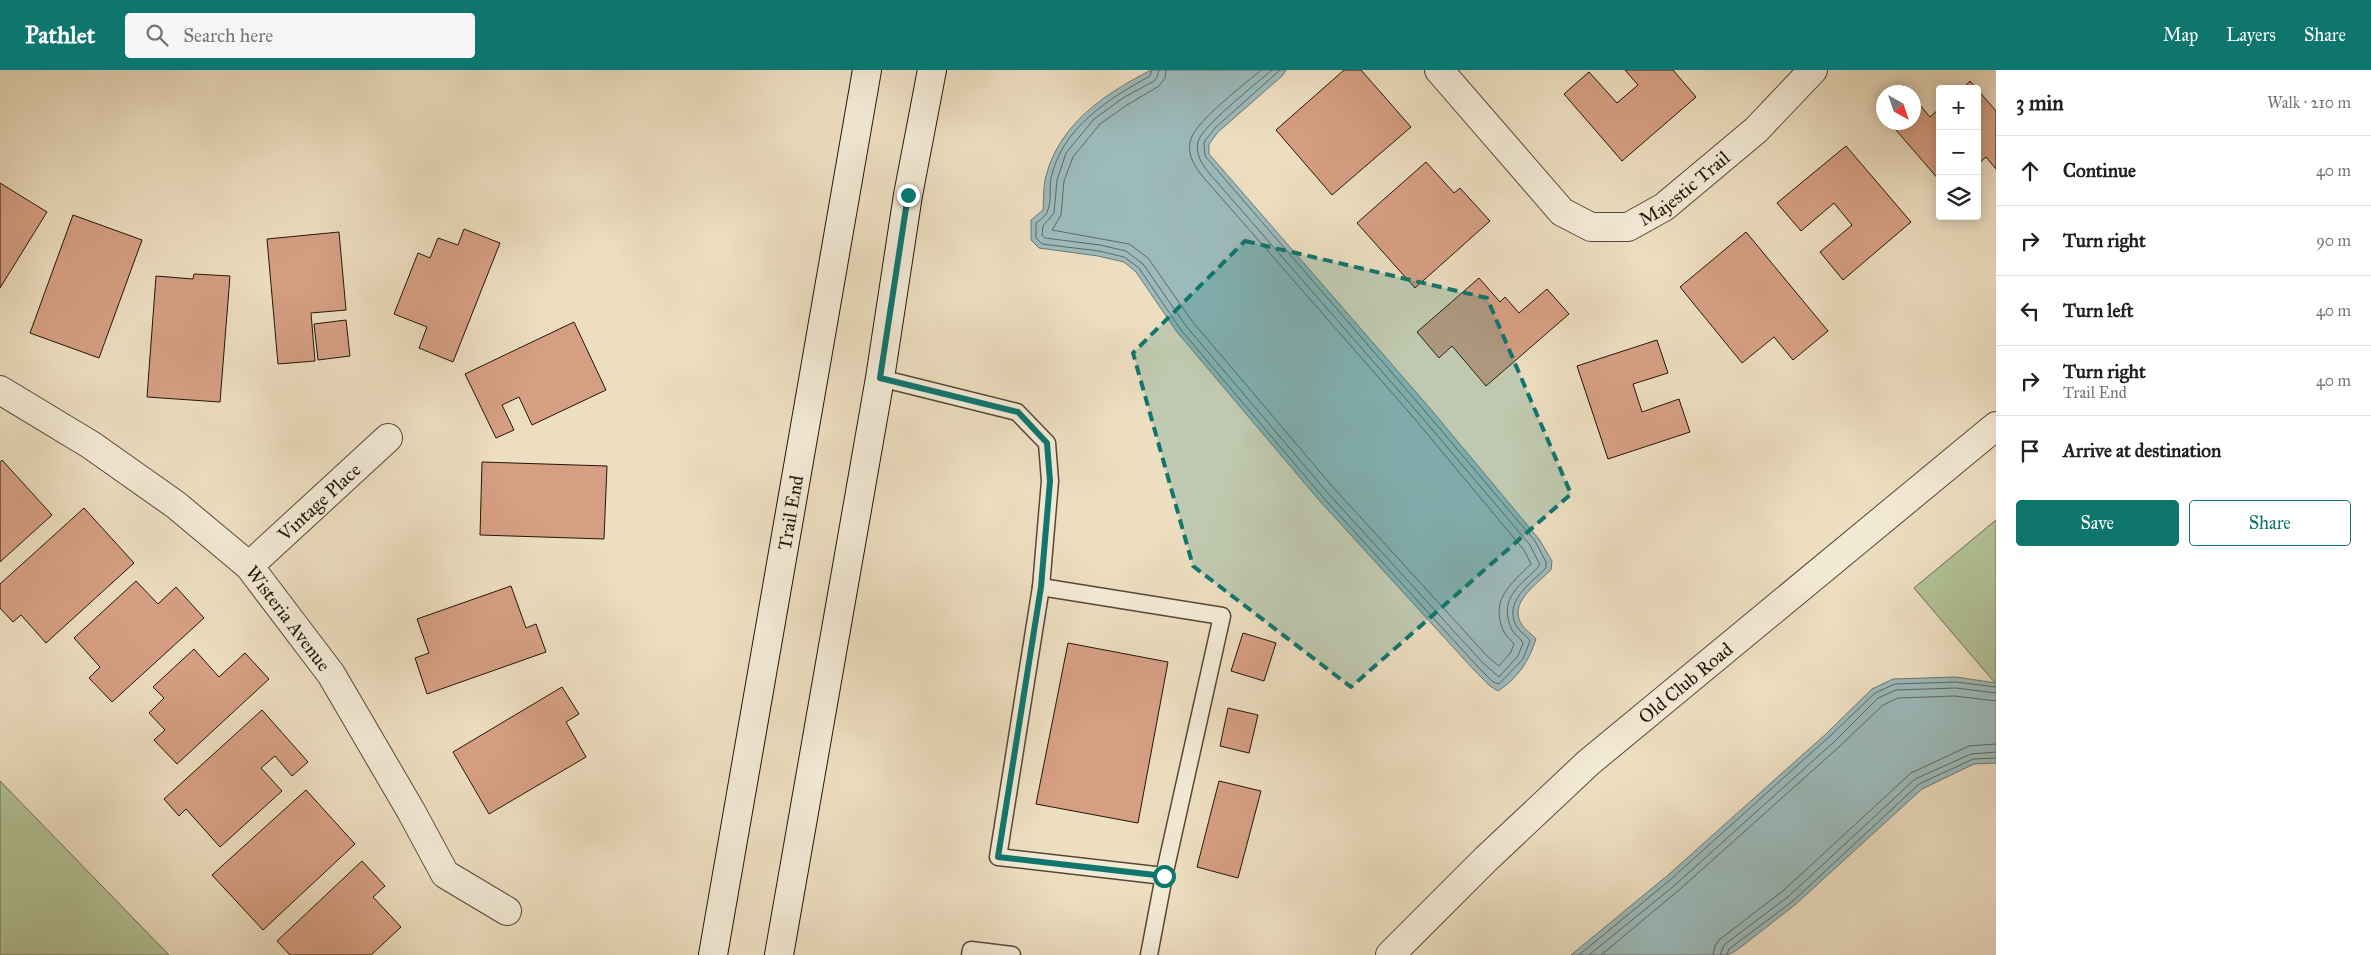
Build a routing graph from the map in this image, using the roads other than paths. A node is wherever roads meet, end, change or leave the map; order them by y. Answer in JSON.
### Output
{"nodes":[{"id":1,"x":867,"y":70,"type":"edge"},
{"id":2,"x":932,"y":70,"type":"edge"},
{"id":3,"x":1439,"y":70,"type":"edge"},
{"id":4,"x":1813,"y":70,"type":"edge"},
{"id":5,"x":880,"y":378,"type":"junction"},
{"id":6,"x":0,"y":390,"type":"edge"},
{"id":7,"x":1996,"y":426,"type":"edge"},
{"id":8,"x":388,"y":438,"type":"dead end"},
{"id":9,"x":250,"y":566,"type":"junction"},
{"id":10,"x":1041,"y":587,"type":"junction"},
{"id":11,"x":1164,"y":876,"type":"junction"},
{"id":12,"x":507,"y":911,"type":"dead end"},
{"id":13,"x":713,"y":955,"type":"edge"},
{"id":14,"x":779,"y":955,"type":"edge"},
{"id":15,"x":970,"y":955,"type":"edge"},
{"id":16,"x":1012,"y":955,"type":"edge"},
{"id":17,"x":1149,"y":955,"type":"edge"},
{"id":18,"x":1390,"y":955,"type":"edge"}],
"edges":[{"from":1,"to":13,"type":"street","name":"Trail End"},
{"from":2,"to":5,"type":"street"},
{"from":3,"to":4,"type":"street","name":"Majestic Trail"},
{"from":5,"to":10,"type":"lane"},
{"from":5,"to":14,"type":"street"},
{"from":6,"to":9,"type":"street","name":"Wisteria Avenue"},
{"from":7,"to":18,"type":"street","name":"Old Club Road"},
{"from":8,"to":9,"type":"street","name":"Vintage Place"},
{"from":9,"to":12,"type":"street","name":"Wisteria Avenue"},
{"from":10,"to":11,"type":"lane"},
{"from":10,"to":11,"type":"lane"},
{"from":11,"to":17,"type":"lane"},
{"from":15,"to":16,"type":"lane"}]}
